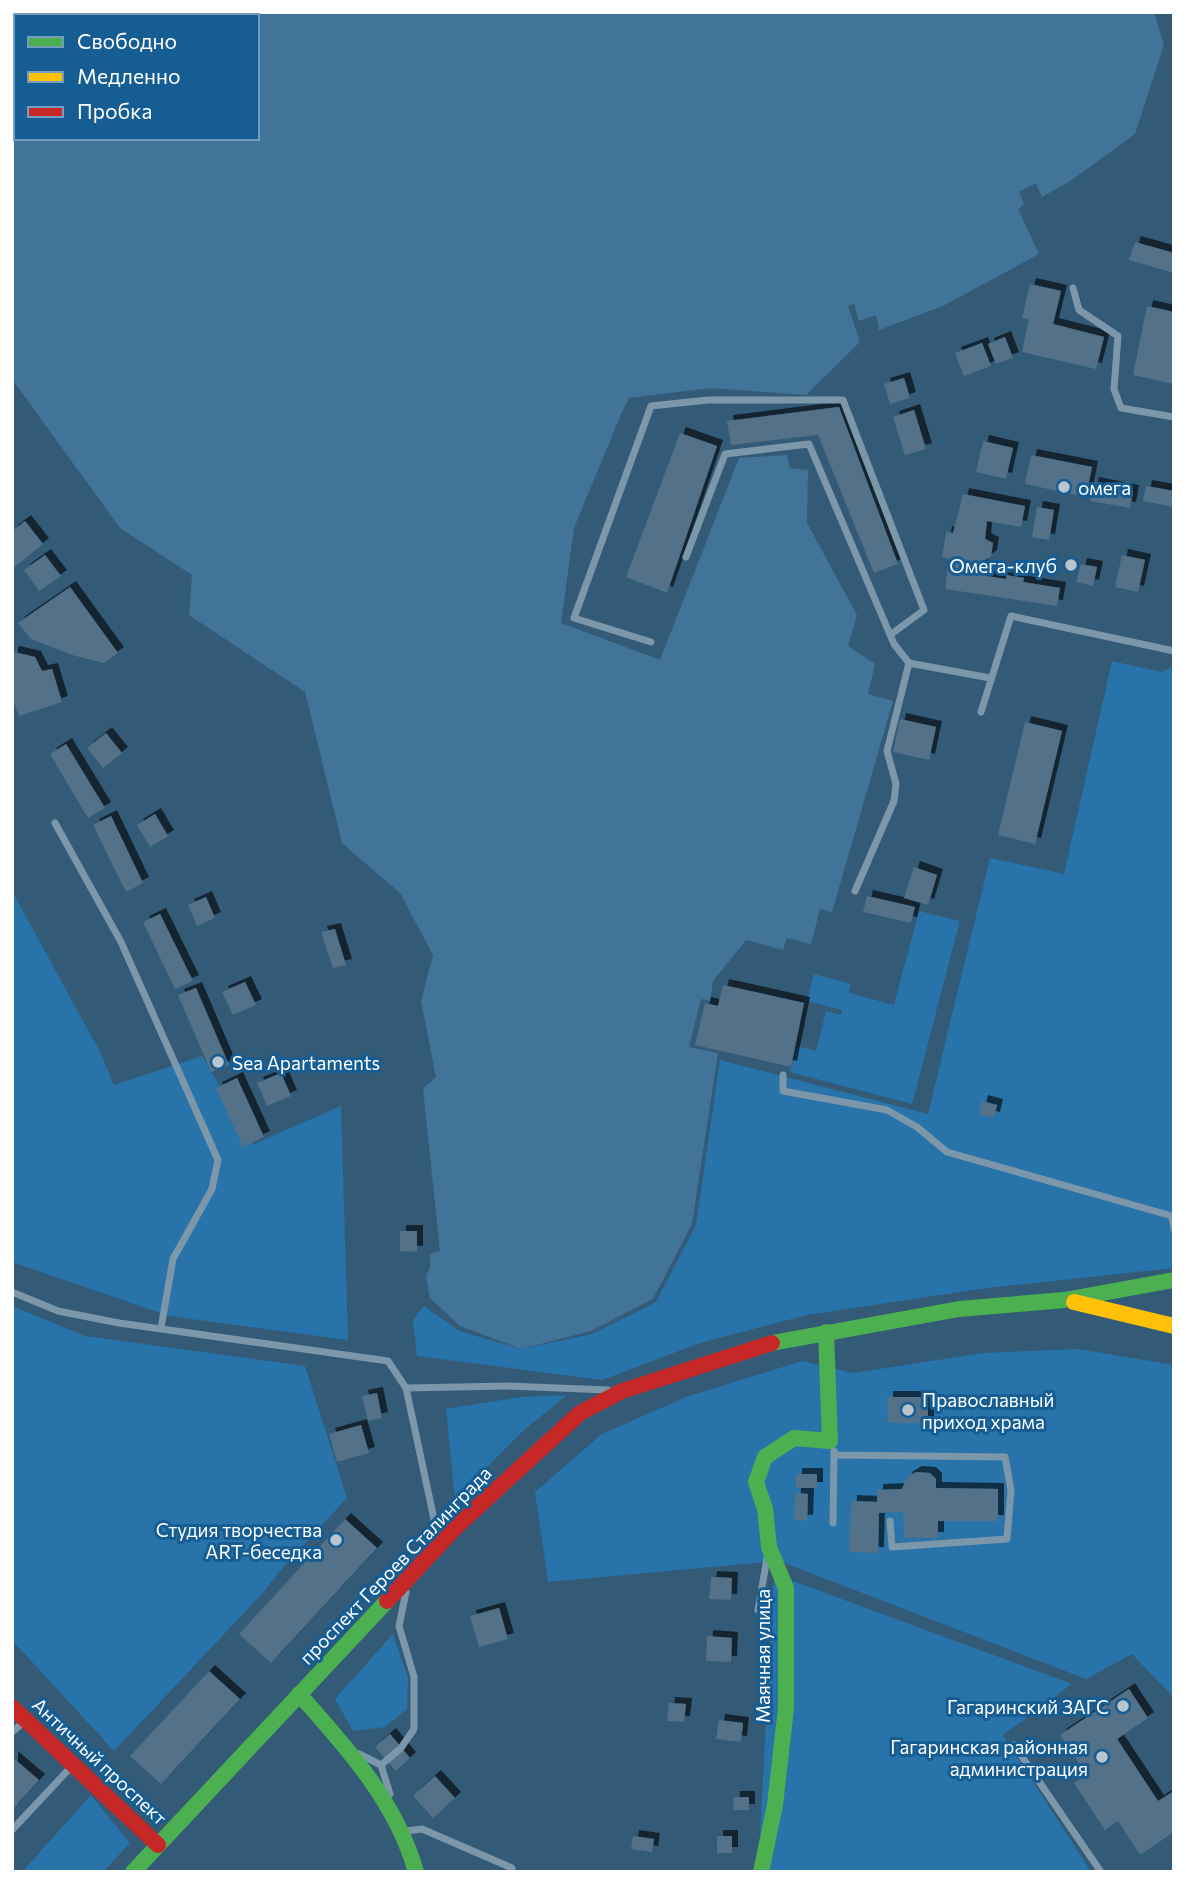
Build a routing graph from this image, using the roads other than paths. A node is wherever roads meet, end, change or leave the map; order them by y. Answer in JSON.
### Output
{"nodes":[{"id":1,"x":1073,"y":288,"type":"dead end"},
{"id":2,"x":1174,"y":417,"type":"edge"},
{"id":3,"x":686,"y":557,"type":"dead end"},
{"id":4,"x":890,"y":635,"type":"junction"},
{"id":5,"x":651,"y":642,"type":"dead end"},
{"id":6,"x":1174,"y":651,"type":"edge"},
{"id":7,"x":909,"y":663,"type":"junction"},
{"id":8,"x":990,"y":678,"type":"junction"},
{"id":9,"x":981,"y":712,"type":"dead end"},
{"id":10,"x":55,"y":823,"type":"dead end"},
{"id":11,"x":855,"y":891,"type":"dead end"},
{"id":12,"x":783,"y":1074,"type":"dead end"},
{"id":13,"x":1174,"y":1206,"type":"edge"},
{"id":14,"x":1172,"y":1216,"type":"junction"},
{"id":15,"x":1174,"y":1229,"type":"edge"},
{"id":16,"x":1174,"y":1280,"type":"edge"},
{"id":17,"x":12,"y":1292,"type":"edge"},
{"id":18,"x":1064,"y":1300,"type":"junction"},
{"id":19,"x":1174,"y":1326,"type":"edge"},
{"id":20,"x":161,"y":1328,"type":"junction"},
{"id":21,"x":826,"y":1332,"type":"junction"},
{"id":22,"x":405,"y":1388,"type":"junction"},
{"id":23,"x":622,"y":1391,"type":"junction"},
{"id":24,"x":833,"y":1448,"type":"junction"},
{"id":25,"x":890,"y":1521,"type":"dead end"},
{"id":26,"x":833,"y":1523,"type":"dead end"},
{"id":27,"x":439,"y":1544,"type":"junction"},
{"id":28,"x":769,"y":1547,"type":"junction"},
{"id":29,"x":408,"y":1580,"type":"junction"},
{"id":30,"x":758,"y":1610,"type":"dead end"},
{"id":31,"x":299,"y":1694,"type":"junction"},
{"id":32,"x":12,"y":1707,"type":"edge"},
{"id":33,"x":25,"y":1720,"type":"junction"},
{"id":34,"x":12,"y":1732,"type":"edge"},
{"id":35,"x":1014,"y":1745,"type":"dead end"},
{"id":36,"x":346,"y":1746,"type":"junction"},
{"id":37,"x":74,"y":1764,"type":"junction"},
{"id":38,"x":381,"y":1765,"type":"junction"},
{"id":39,"x":12,"y":1830,"type":"edge"},
{"id":40,"x":402,"y":1832,"type":"junction"},
{"id":41,"x":158,"y":1845,"type":"junction"},
{"id":42,"x":133,"y":1872,"type":"edge"},
{"id":43,"x":416,"y":1872,"type":"edge"},
{"id":44,"x":512,"y":1872,"type":"edge"},
{"id":45,"x":761,"y":1872,"type":"edge"},
{"id":46,"x":1101,"y":1872,"type":"edge"}],
"edges":[{"from":1,"to":2,"type":"lane"},
{"from":3,"to":4,"type":"lane"},
{"from":4,"to":5,"type":"lane"},
{"from":4,"to":7,"type":"lane"},
{"from":6,"to":8,"type":"lane"},
{"from":7,"to":8,"type":"lane"},
{"from":7,"to":11,"type":"lane"},
{"from":8,"to":9,"type":"lane"},
{"from":10,"to":20,"type":"lane"},
{"from":12,"to":14,"type":"lane"},
{"from":13,"to":14,"type":"lane"},
{"from":14,"to":15,"type":"lane"},
{"from":16,"to":18,"type":"main road"},
{"from":17,"to":20,"type":"lane"},
{"from":18,"to":19,"type":"main road"},
{"from":18,"to":21,"type":"main road","name":"проспект Героев Сталинграда"},
{"from":20,"to":22,"type":"lane"},
{"from":21,"to":23,"type":"main road","name":"проспект Героев Сталинграда"},
{"from":21,"to":24,"type":"main road"},
{"from":22,"to":23,"type":"lane"},
{"from":22,"to":27,"type":"lane"},
{"from":23,"to":27,"type":"main road","name":"проспект Героев Сталинграда"},
{"from":24,"to":25,"type":"lane"},
{"from":24,"to":26,"type":"lane"},
{"from":24,"to":28,"type":"main road","name":"Маячная улица"},
{"from":27,"to":29,"type":"main road","name":"проспект Героев Сталинграда"},
{"from":28,"to":30,"type":"lane"},
{"from":28,"to":45,"type":"main road","name":"Маячная улица"},
{"from":29,"to":31,"type":"main road","name":"проспект Героев Сталинграда"},
{"from":29,"to":38,"type":"lane"},
{"from":31,"to":36,"type":"main road"},
{"from":31,"to":41,"type":"main road","name":"проспект Героев Сталинграда"},
{"from":32,"to":33,"type":"main road","name":"Античный проспект"},
{"from":33,"to":34,"type":"lane"},
{"from":33,"to":37,"type":"main road","name":"Античный проспект"},
{"from":35,"to":46,"type":"lane"},
{"from":36,"to":38,"type":"lane"},
{"from":36,"to":40,"type":"main road"},
{"from":37,"to":39,"type":"lane"},
{"from":37,"to":41,"type":"main road","name":"Античный проспект"},
{"from":38,"to":40,"type":"lane"},
{"from":40,"to":43,"type":"main road"},
{"from":40,"to":44,"type":"lane"},
{"from":41,"to":42,"type":"main road","name":"проспект Героев Сталинграда"}]}
